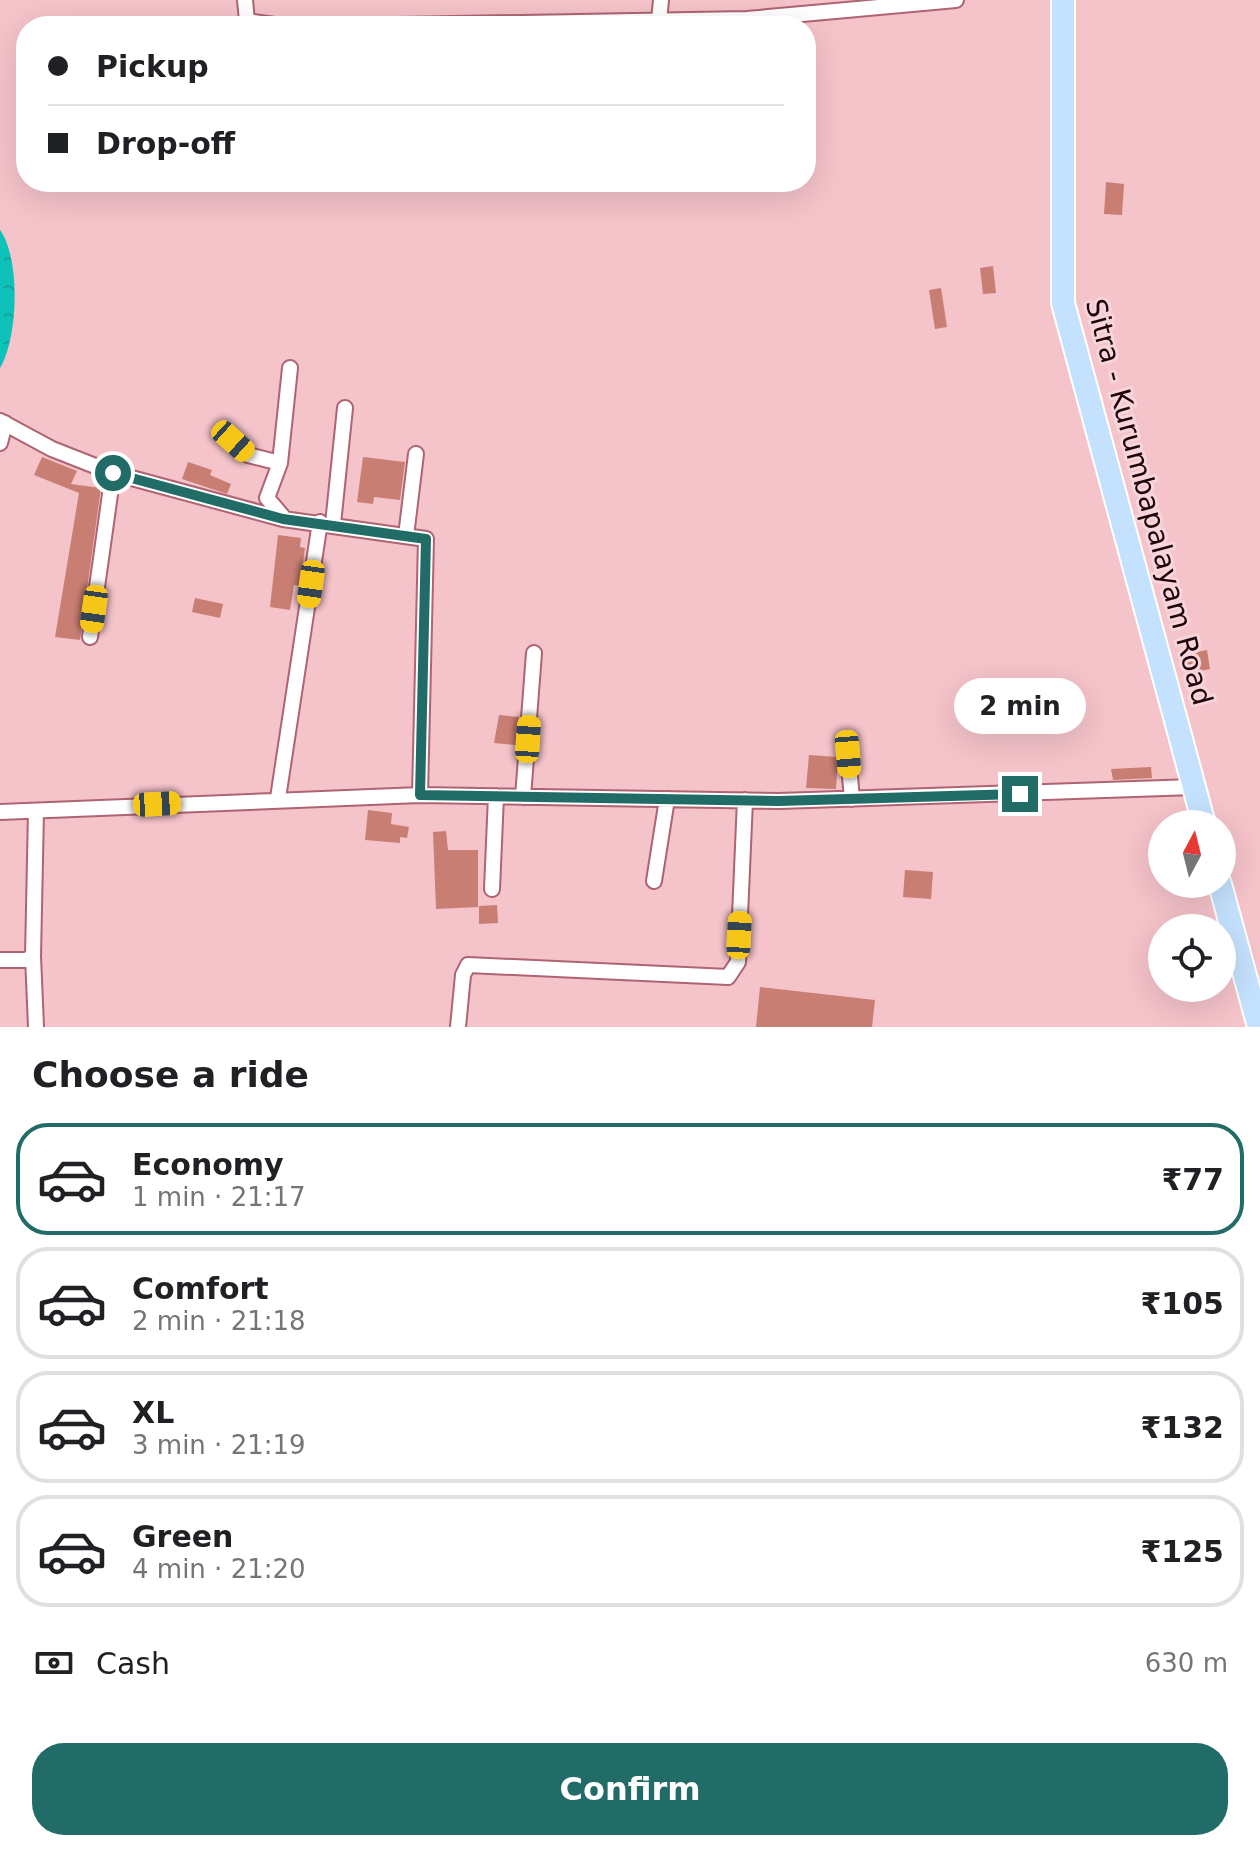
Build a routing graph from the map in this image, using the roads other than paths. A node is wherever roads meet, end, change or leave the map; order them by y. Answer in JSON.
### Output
{"nodes":[{"id":1,"x":956,"y":0,"type":"edge"},
{"id":2,"x":1063,"y":0,"type":"edge"},
{"id":3,"x":780,"y":16,"type":"edge"},
{"id":4,"x":290,"y":368,"type":"dead end"},
{"id":5,"x":345,"y":408,"type":"dead end"},
{"id":6,"x":2,"y":422,"type":"edge"},
{"id":7,"x":233,"y":441,"type":"dead end"},
{"id":8,"x":0,"y":443,"type":"edge"},
{"id":9,"x":416,"y":454,"type":"dead end"},
{"id":10,"x":280,"y":463,"type":"junction"},
{"id":11,"x":113,"y":473,"type":"junction"},
{"id":12,"x":285,"y":520,"type":"junction"},
{"id":13,"x":326,"y":523,"type":"junction"},
{"id":14,"x":406,"y":536,"type":"junction"},
{"id":15,"x":90,"y":637,"type":"dead end"},
{"id":16,"x":534,"y":653,"type":"dead end"},
{"id":17,"x":848,"y":754,"type":"dead end"},
{"id":18,"x":1194,"y":787,"type":"junction"},
{"id":19,"x":420,"y":795,"type":"junction"},
{"id":20,"x":496,"y":796,"type":"junction"},
{"id":21,"x":523,"y":797,"type":"junction"},
{"id":22,"x":278,"y":798,"type":"junction"},
{"id":23,"x":667,"y":799,"type":"junction"},
{"id":24,"x":852,"y":799,"type":"junction"},
{"id":25,"x":745,"y":800,"type":"junction"},
{"id":26,"x":1200,"y":810,"type":"edge"},
{"id":27,"x":36,"y":811,"type":"junction"},
{"id":28,"x":0,"y":812,"type":"edge"},
{"id":29,"x":654,"y":881,"type":"dead end"},
{"id":30,"x":492,"y":889,"type":"dead end"},
{"id":31,"x":1224,"y":898,"type":"edge"},
{"id":32,"x":33,"y":956,"type":"junction"},
{"id":33,"x":0,"y":960,"type":"edge"},
{"id":34,"x":36,"y":1027,"type":"edge"},
{"id":35,"x":458,"y":1027,"type":"edge"},
{"id":36,"x":1259,"y":1027,"type":"edge"}],
"edges":[{"from":1,"to":3,"type":"street"},
{"from":2,"to":18,"type":"main road","name":"Sitra - Kurumbapalayam Road"},
{"from":4,"to":10,"type":"street"},
{"from":5,"to":13,"type":"street"},
{"from":6,"to":8,"type":"street"},
{"from":6,"to":11,"type":"street"},
{"from":7,"to":10,"type":"street"},
{"from":9,"to":14,"type":"street"},
{"from":10,"to":12,"type":"street"},
{"from":11,"to":12,"type":"street"},
{"from":11,"to":15,"type":"street"},
{"from":12,"to":13,"type":"street"},
{"from":13,"to":14,"type":"street"},
{"from":13,"to":22,"type":"street"},
{"from":14,"to":19,"type":"street"},
{"from":16,"to":21,"type":"street"},
{"from":17,"to":24,"type":"street"},
{"from":18,"to":24,"type":"street"},
{"from":18,"to":26,"type":"main road","name":"Sitra - Kurumbapalayam Road"},
{"from":19,"to":20,"type":"street"},
{"from":19,"to":22,"type":"street"},
{"from":20,"to":21,"type":"street"},
{"from":20,"to":30,"type":"street"},
{"from":21,"to":23,"type":"street"},
{"from":22,"to":27,"type":"street"},
{"from":23,"to":25,"type":"street"},
{"from":23,"to":29,"type":"street"},
{"from":24,"to":25,"type":"street"},
{"from":25,"to":35,"type":"street"},
{"from":27,"to":28,"type":"street"},
{"from":27,"to":32,"type":"street"},
{"from":31,"to":36,"type":"main road"},
{"from":32,"to":33,"type":"street"},
{"from":32,"to":34,"type":"street"}]}
